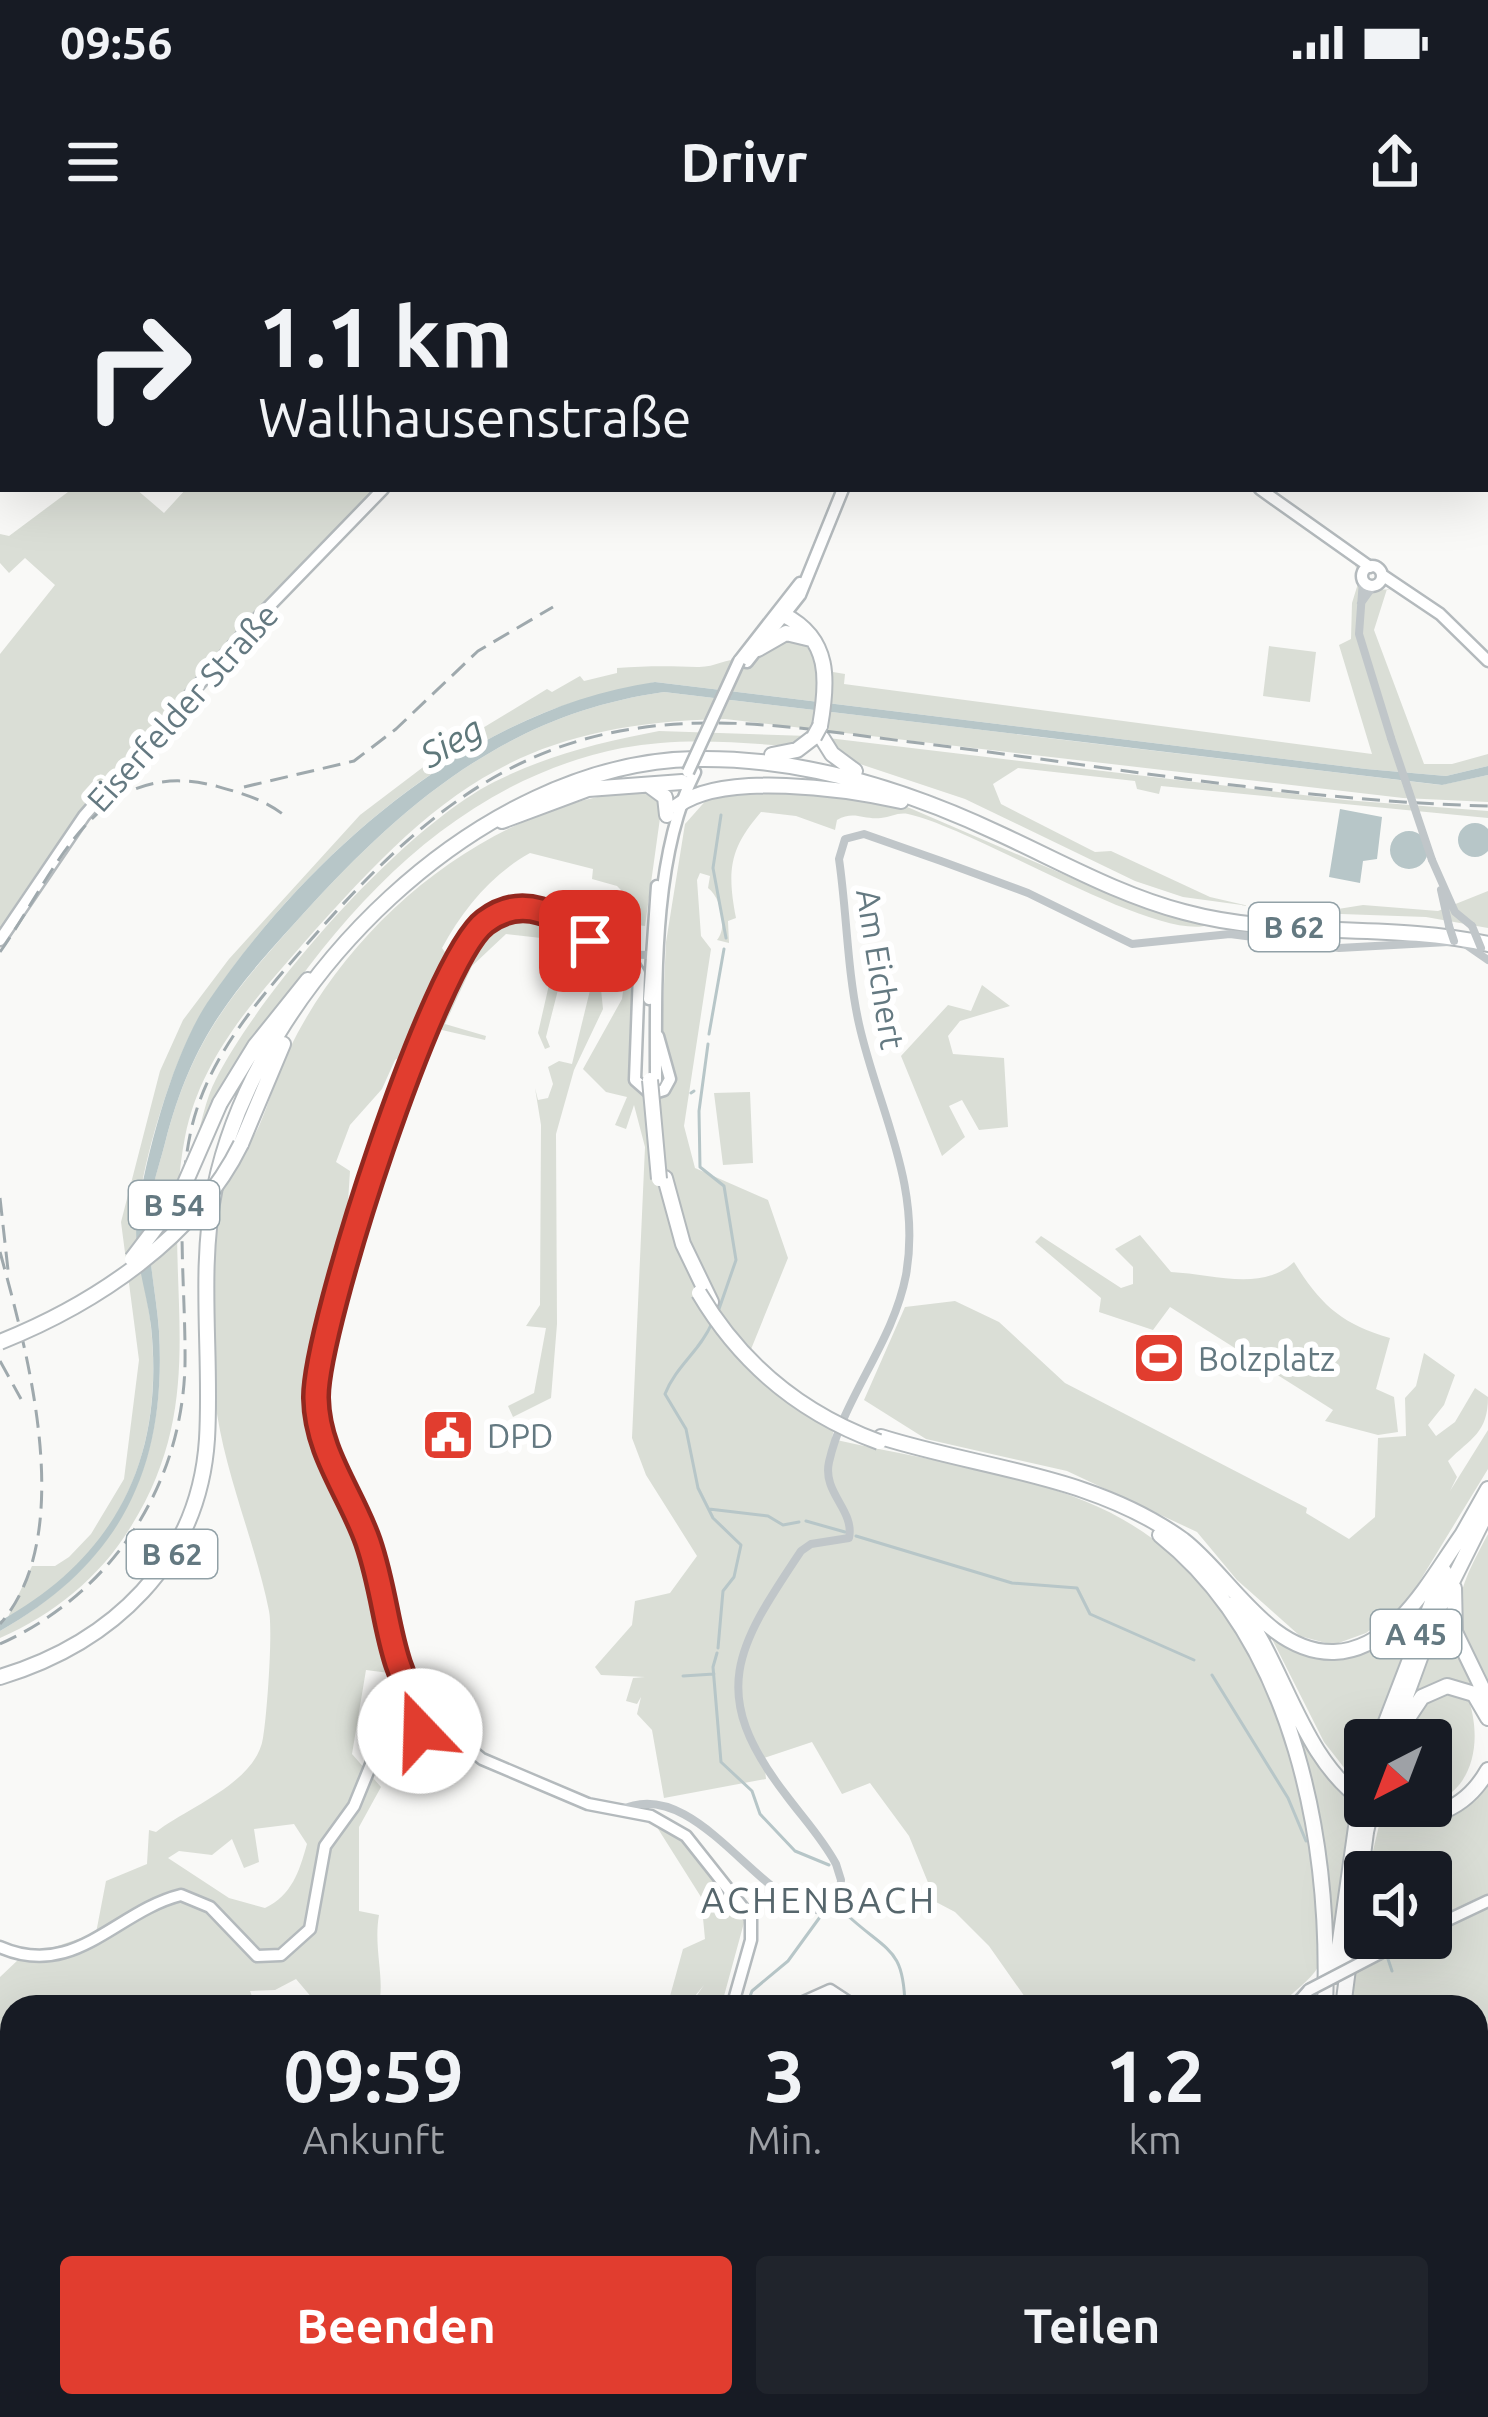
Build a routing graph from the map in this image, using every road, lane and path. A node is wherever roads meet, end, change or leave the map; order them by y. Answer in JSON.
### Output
{"nodes":[{"id":1,"x":380,"y":492,"type":"edge"},
{"id":2,"x":841,"y":492,"type":"edge"},
{"id":3,"x":1264,"y":492,"type":"edge"},
{"id":4,"x":1372,"y":577,"type":"junction"},
{"id":5,"x":781,"y":613,"type":"junction"},
{"id":6,"x":811,"y":638,"type":"junction"},
{"id":7,"x":758,"y":649,"type":"junction"},
{"id":8,"x":1488,"y":661,"type":"edge"},
{"id":9,"x":743,"y":662,"type":"junction"},
{"id":10,"x":819,"y":734,"type":"junction"},
{"id":11,"x":772,"y":755,"type":"junction"},
{"id":12,"x":855,"y":770,"type":"junction"},
{"id":13,"x":689,"y":778,"type":"junction"},
{"id":14,"x":645,"y":785,"type":"junction"},
{"id":15,"x":706,"y":791,"type":"junction"},
{"id":16,"x":672,"y":810,"type":"junction"},
{"id":17,"x":987,"y":827,"type":"junction"},
{"id":18,"x":420,"y":871,"type":"junction"},
{"id":19,"x":654,"y":929,"type":"junction"},
{"id":20,"x":1453,"y":930,"type":"junction"},
{"id":21,"x":0,"y":940,"type":"edge"},
{"id":22,"x":1482,"y":943,"type":"edge"},
{"id":23,"x":611,"y":953,"type":"junction"},
{"id":24,"x":630,"y":954,"type":"junction"},
{"id":25,"x":656,"y":955,"type":"junction"},
{"id":26,"x":650,"y":986,"type":"junction"},
{"id":27,"x":304,"y":993,"type":"junction"},
{"id":28,"x":654,"y":1022,"type":"junction"},
{"id":29,"x":653,"y":1080,"type":"junction"},
{"id":30,"x":100,"y":1288,"type":"junction"},
{"id":31,"x":0,"y":1342,"type":"edge"},
{"id":32,"x":880,"y":1439,"type":"junction"},
{"id":33,"x":1488,"y":1489,"type":"edge"},
{"id":34,"x":1488,"y":1510,"type":"edge"},
{"id":35,"x":1141,"y":1522,"type":"junction"},
{"id":36,"x":1464,"y":1532,"type":"junction"},
{"id":37,"x":1461,"y":1560,"type":"junction"},
{"id":38,"x":1228,"y":1582,"type":"junction"},
{"id":39,"x":0,"y":1673,"type":"edge"},
{"id":40,"x":1488,"y":1700,"type":"edge"},
{"id":41,"x":1488,"y":1718,"type":"edge"},
{"id":42,"x":1386,"y":1719,"type":"edge"},
{"id":43,"x":1400,"y":1719,"type":"edge"},
{"id":44,"x":1406,"y":1719,"type":"edge"},
{"id":45,"x":414,"y":1721,"type":"junction"},
{"id":46,"x":1488,"y":1754,"type":"edge"},
{"id":47,"x":1488,"y":1770,"type":"edge"},
{"id":48,"x":1344,"y":1774,"type":"edge"},
{"id":49,"x":1344,"y":1779,"type":"edge"},
{"id":50,"x":1452,"y":1800,"type":"edge"},
{"id":51,"x":1452,"y":1806,"type":"edge"},
{"id":52,"x":620,"y":1810,"type":"junction"},
{"id":53,"x":1362,"y":1827,"type":"edge"},
{"id":54,"x":1361,"y":1830,"type":"junction"},
{"id":55,"x":1488,"y":1901,"type":"edge"},
{"id":56,"x":1452,"y":1918,"type":"edge"},
{"id":57,"x":0,"y":1947,"type":"edge"},
{"id":58,"x":1368,"y":1959,"type":"edge"},
{"id":59,"x":735,"y":1995,"type":"edge"},
{"id":60,"x":1305,"y":1995,"type":"edge"},
{"id":61,"x":1328,"y":1995,"type":"edge"},
{"id":62,"x":1330,"y":1995,"type":"edge"},
{"id":63,"x":1344,"y":1995,"type":"edge"}],
"edges":[{"from":1,"to":21,"type":"main road","name":"Eiserfelder Straße"},
{"from":2,"to":5,"type":"main road"},
{"from":3,"to":4,"type":"main road"},
{"from":4,"to":8,"type":"main road"},
{"from":4,"to":20,"type":"street","bridge":true},
{"from":5,"to":6,"type":"highway"},
{"from":5,"to":7,"type":"main road"},
{"from":5,"to":9,"type":"main road"},
{"from":6,"to":7,"type":"highway"},
{"from":6,"to":10,"type":"highway"},
{"from":7,"to":9,"type":"main road"},
{"from":9,"to":13,"type":"main road","bridge":true},
{"from":10,"to":11,"type":"highway","number":"B 62"},
{"from":10,"to":12,"type":"highway","number":"B 62"},
{"from":11,"to":12,"type":"highway","number":"B 62"},
{"from":11,"to":27,"type":"highway","number":"B 62"},
{"from":12,"to":22,"type":"highway","number":"B 62"},
{"from":13,"to":14,"type":"highway","number":"B 62"},
{"from":13,"to":15,"type":"highway","number":"B 62"},
{"from":13,"to":16,"type":"main road"},
{"from":14,"to":16,"type":"highway"},
{"from":14,"to":18,"type":"highway","number":"B 62"},
{"from":15,"to":16,"type":"highway","number":"B 62"},
{"from":15,"to":17,"type":"highway","number":"B 62"},
{"from":16,"to":19,"type":"main road"},
{"from":16,"to":25,"type":"main road"},
{"from":17,"to":18,"type":"highway","number":"B 62"},
{"from":17,"to":22,"type":"highway","number":"B 62"},
{"from":18,"to":27,"type":"highway","number":"B 62"},
{"from":19,"to":24,"type":"main road"},
{"from":19,"to":25,"type":"main road"},
{"from":20,"to":22,"type":"street","bridge":true},
{"from":20,"to":22,"type":"street"},
{"from":20,"to":22,"type":"street"},
{"from":20,"to":52,"type":"street","name":"Am Eichert"},
{"from":23,"to":24,"type":"street"},
{"from":23,"to":28,"type":"main road"},
{"from":23,"to":45,"type":"street"},
{"from":24,"to":25,"type":"street"},
{"from":24,"to":26,"type":"main road"},
{"from":25,"to":26,"type":"main road"},
{"from":25,"to":28,"type":"main road"},
{"from":26,"to":29,"type":"main road"},
{"from":27,"to":30,"type":"highway","number":"B 54","bridge":true},
{"from":27,"to":30,"type":"highway","number":"B 54","bridge":true},
{"from":27,"to":39,"type":"highway","number":"B 62"},
{"from":28,"to":29,"type":"main road"},
{"from":29,"to":32,"type":"highway","bridge":true},
{"from":30,"to":31,"type":"highway","number":"B 54","bridge":true},
{"from":32,"to":35,"type":"highway"},
{"from":32,"to":38,"type":"highway"},
{"from":33,"to":36,"type":"highway","number":"A 45"},
{"from":34,"to":37,"type":"highway","number":"A 45"},
{"from":35,"to":49,"type":"highway"},
{"from":35,"to":61,"type":"highway"},
{"from":36,"to":38,"type":"highway"},
{"from":36,"to":42,"type":"highway","number":"A 45"},
{"from":37,"to":40,"type":"highway"},
{"from":37,"to":43,"type":"highway","number":"A 45"},
{"from":38,"to":48,"type":"highway"},
{"from":41,"to":44,"type":"highway"},
{"from":45,"to":52,"type":"main road"},
{"from":45,"to":57,"type":"main road"},
{"from":46,"to":50,"type":"highway"},
{"from":47,"to":51,"type":"highway"},
{"from":52,"to":59,"type":"main road"},
{"from":53,"to":54,"type":"highway","bridge":true},
{"from":54,"to":62,"type":"highway"},
{"from":54,"to":63,"type":"highway"},
{"from":55,"to":56,"type":"main road"},
{"from":58,"to":60,"type":"main road","bridge":true}]}
